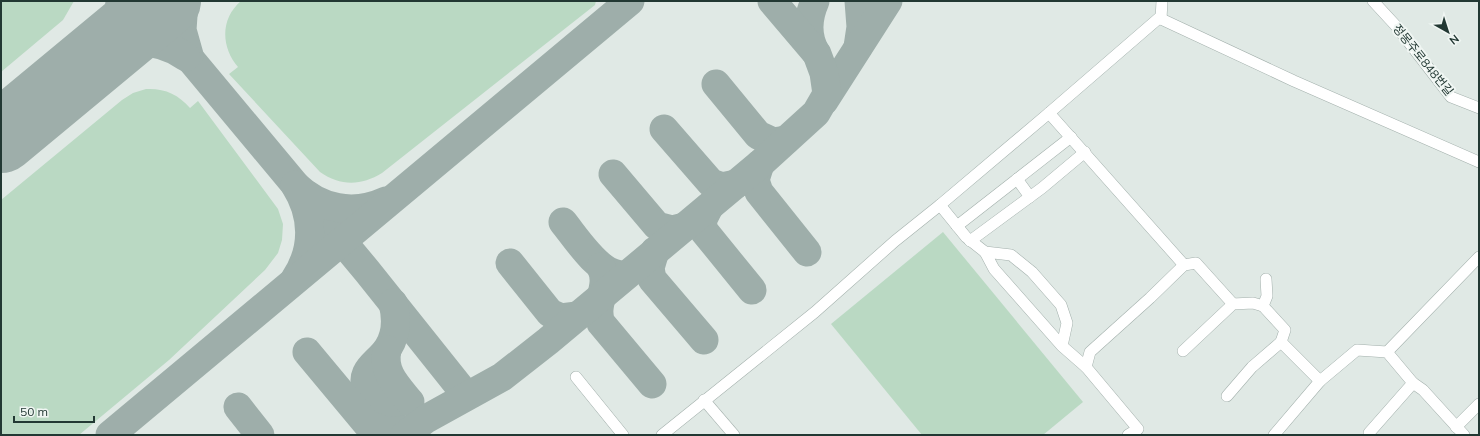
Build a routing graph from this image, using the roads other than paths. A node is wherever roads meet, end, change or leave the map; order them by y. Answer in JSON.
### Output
{"nodes":[{"id":1,"x":1162,"y":1,"type":"edge"},
{"id":2,"x":1374,"y":1,"type":"edge"},
{"id":3,"x":1161,"y":19,"type":"junction"},
{"id":4,"x":1479,"y":108,"type":"edge"},
{"id":5,"x":1049,"y":113,"type":"junction"},
{"id":6,"x":1071,"y":137,"type":"junction"},
{"id":7,"x":1085,"y":152,"type":"junction"},
{"id":8,"x":1479,"y":162,"type":"edge"},
{"id":9,"x":1017,"y":179,"type":"junction"},
{"id":10,"x":1030,"y":197,"type":"junction"},
{"id":11,"x":940,"y":205,"type":"junction"},
{"id":12,"x":957,"y":226,"type":"junction"},
{"id":13,"x":970,"y":241,"type":"junction"},
{"id":14,"x":985,"y":252,"type":"junction"},
{"id":15,"x":1479,"y":257,"type":"edge"},
{"id":16,"x":1184,"y":266,"type":"junction"},
{"id":17,"x":1266,"y":279,"type":"dead end"},
{"id":18,"x":1233,"y":304,"type":"junction"},
{"id":19,"x":1263,"y":306,"type":"junction"},
{"id":20,"x":1281,"y":342,"type":"junction"},
{"id":21,"x":1062,"y":346,"type":"junction"},
{"id":22,"x":1183,"y":351,"type":"dead end"},
{"id":23,"x":1388,"y":352,"type":"junction"},
{"id":24,"x":1086,"y":367,"type":"junction"},
{"id":25,"x":576,"y":377,"type":"dead end"},
{"id":26,"x":1320,"y":381,"type":"junction"},
{"id":27,"x":1413,"y":384,"type":"junction"},
{"id":28,"x":1227,"y":396,"type":"dead end"},
{"id":29,"x":704,"y":400,"type":"junction"},
{"id":30,"x":1479,"y":404,"type":"edge"},
{"id":31,"x":1460,"y":431,"type":"edge"},
{"id":32,"x":1141,"y":432,"type":"edge"},
{"id":33,"x":1369,"y":433,"type":"dead end"},
{"id":34,"x":621,"y":434,"type":"edge"},
{"id":35,"x":662,"y":435,"type":"edge"},
{"id":36,"x":734,"y":435,"type":"edge"},
{"id":37,"x":1128,"y":435,"type":"edge"},
{"id":38,"x":1274,"y":435,"type":"edge"}],
"edges":[{"from":1,"to":3,"type":"street"},
{"from":2,"to":4,"type":"street","name":"정몽주로848번길"},
{"from":3,"to":5,"type":"street"},
{"from":3,"to":8,"type":"street"},
{"from":5,"to":6,"type":"street"},
{"from":5,"to":11,"type":"street"},
{"from":6,"to":7,"type":"street"},
{"from":6,"to":9,"type":"street"},
{"from":7,"to":10,"type":"street"},
{"from":7,"to":16,"type":"street"},
{"from":9,"to":10,"type":"street"},
{"from":9,"to":12,"type":"street"},
{"from":10,"to":13,"type":"street"},
{"from":11,"to":12,"type":"street"},
{"from":11,"to":29,"type":"street"},
{"from":12,"to":13,"type":"street"},
{"from":13,"to":14,"type":"street"},
{"from":14,"to":21,"type":"street"},
{"from":14,"to":21,"type":"street"},
{"from":15,"to":23,"type":"street"},
{"from":16,"to":18,"type":"street"},
{"from":16,"to":24,"type":"street"},
{"from":17,"to":19,"type":"street"},
{"from":18,"to":19,"type":"street"},
{"from":18,"to":22,"type":"street"},
{"from":19,"to":20,"type":"street"},
{"from":20,"to":26,"type":"street"},
{"from":20,"to":28,"type":"street"},
{"from":21,"to":24,"type":"street"},
{"from":23,"to":26,"type":"street"},
{"from":23,"to":27,"type":"street"},
{"from":24,"to":32,"type":"street"},
{"from":25,"to":34,"type":"street"},
{"from":26,"to":38,"type":"street"},
{"from":27,"to":31,"type":"street"},
{"from":27,"to":33,"type":"street"},
{"from":29,"to":35,"type":"street"},
{"from":29,"to":36,"type":"street"},
{"from":30,"to":31,"type":"street"},
{"from":32,"to":37,"type":"street"}]}
